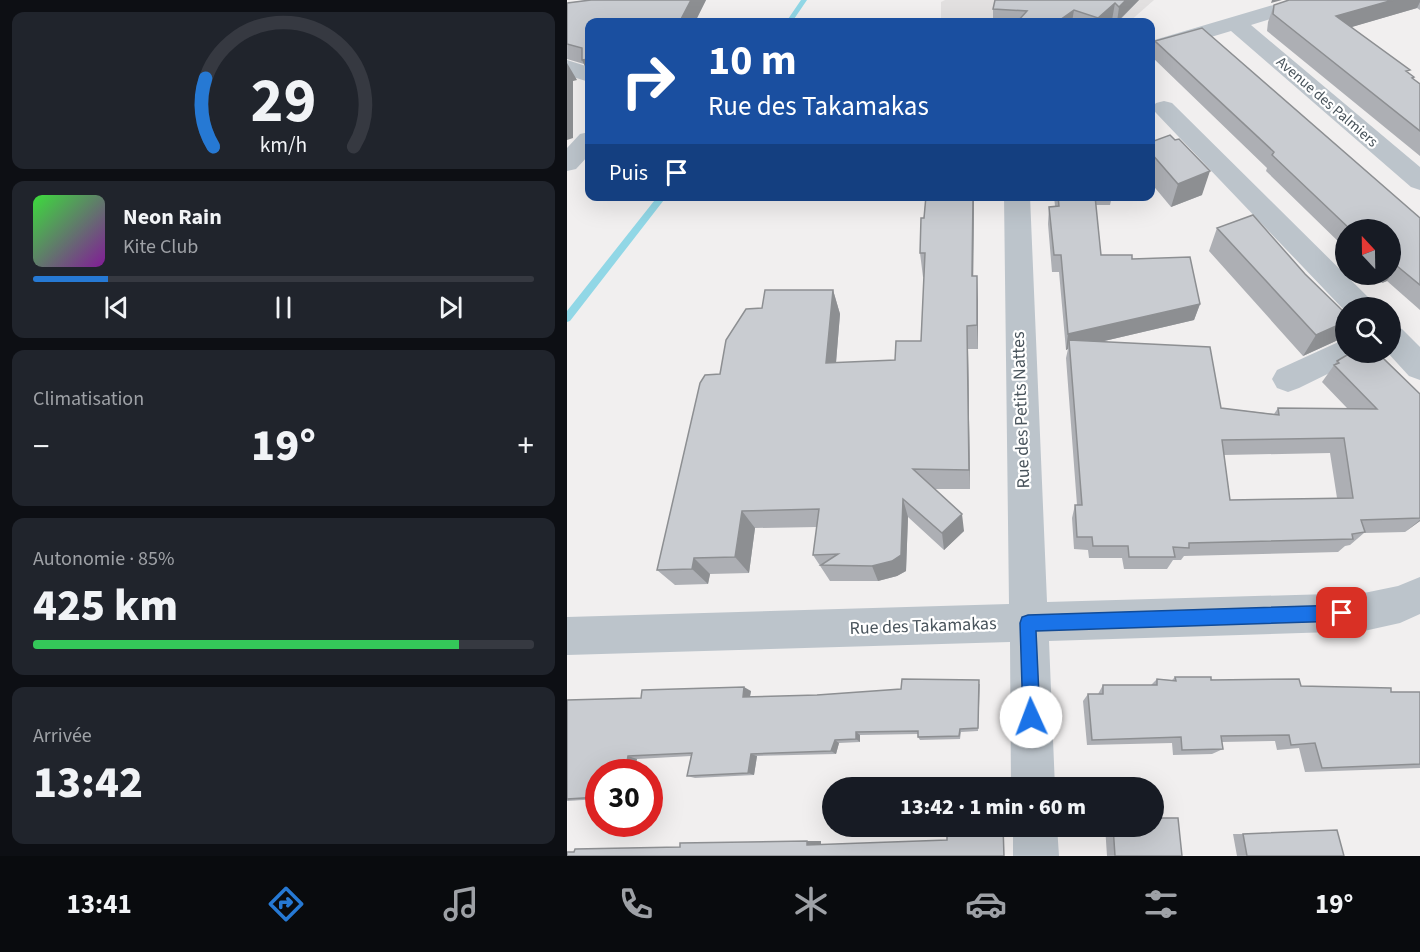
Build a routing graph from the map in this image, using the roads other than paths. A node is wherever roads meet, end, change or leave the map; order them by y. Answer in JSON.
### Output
{"nodes":[{"id":1,"x":1312,"y":0,"type":"edge"},
{"id":2,"x":1235,"y":23,"type":"junction"},
{"id":3,"x":1155,"y":47,"type":"edge"},
{"id":4,"x":567,"y":67,"type":"edge"},
{"id":5,"x":585,"y":74,"type":"edge"},
{"id":6,"x":1164,"y":108,"type":"dead end"},
{"id":7,"x":585,"y":144,"type":"edge"},
{"id":8,"x":567,"y":163,"type":"edge"},
{"id":9,"x":1420,"y":181,"type":"edge"},
{"id":10,"x":1017,"y":201,"type":"edge"},
{"id":11,"x":1350,"y":297,"type":"edge"},
{"id":12,"x":1401,"y":347,"type":"edge"},
{"id":13,"x":1335,"y":356,"type":"edge"},
{"id":14,"x":1420,"y":367,"type":"edge"},
{"id":15,"x":1288,"y":379,"type":"dead end"},
{"id":16,"x":1420,"y":595,"type":"edge"},
{"id":17,"x":1028,"y":623,"type":"junction"},
{"id":18,"x":567,"y":636,"type":"edge"},
{"id":19,"x":1033,"y":777,"type":"edge"},
{"id":20,"x":1035,"y":837,"type":"edge"},
{"id":21,"x":1036,"y":856,"type":"edge"}],
"edges":[{"from":1,"to":2,"type":"street"},
{"from":2,"to":3,"type":"street"},
{"from":2,"to":9,"type":"street","name":"Avenue des Palmiers"},
{"from":4,"to":5,"type":"street"},
{"from":6,"to":11,"type":"street"},
{"from":7,"to":8,"type":"street"},
{"from":10,"to":17,"type":"street","name":"Rue des Petits Nattes"},
{"from":12,"to":14,"type":"street"},
{"from":13,"to":15,"type":"street"},
{"from":16,"to":17,"type":"street","name":"Rue des Takamakas"},
{"from":17,"to":18,"type":"street","name":"Rue des Takamakas"},
{"from":17,"to":19,"type":"street","name":"Rue des Petits Nattes"},
{"from":20,"to":21,"type":"street"}]}
